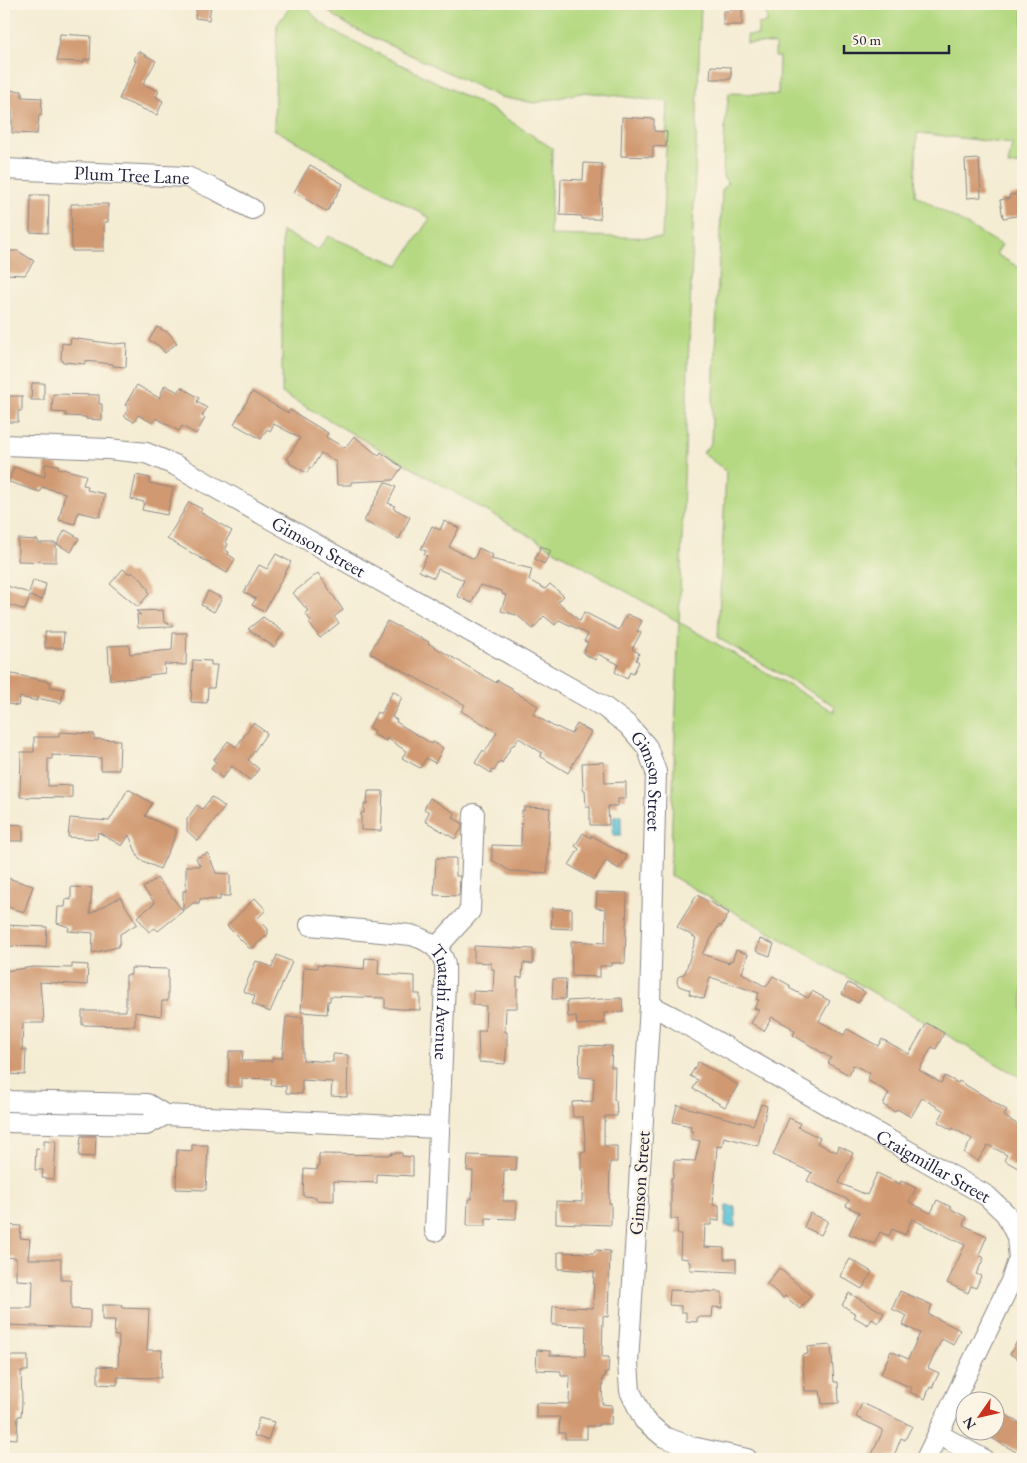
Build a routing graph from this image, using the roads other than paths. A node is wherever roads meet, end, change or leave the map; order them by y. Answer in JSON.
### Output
{"nodes":[{"id":1,"x":4,"y":169,"type":"edge"},
{"id":2,"x":252,"y":209,"type":"dead end"},
{"id":3,"x":4,"y":445,"type":"edge"},
{"id":4,"x":474,"y":814,"type":"dead end"},
{"id":5,"x":310,"y":925,"type":"dead end"},
{"id":6,"x":436,"y":948,"type":"junction"},
{"id":7,"x":650,"y":1005,"type":"junction"},
{"id":8,"x":4,"y":1101,"type":"edge"},
{"id":9,"x":165,"y":1116,"type":"junction"},
{"id":10,"x":4,"y":1122,"type":"edge"},
{"id":11,"x":438,"y":1128,"type":"junction"},
{"id":12,"x":435,"y":1231,"type":"dead end"},
{"id":13,"x":938,"y":1434,"type":"junction"},
{"id":14,"x":747,"y":1459,"type":"edge"},
{"id":15,"x":926,"y":1459,"type":"edge"},
{"id":16,"x":983,"y":1459,"type":"edge"}],
"edges":[{"from":1,"to":2,"type":"street","name":"Plum Tree Lane"},
{"from":3,"to":7,"type":"street","name":"Gimson Street"},
{"from":4,"to":6,"type":"street"},
{"from":5,"to":6,"type":"street","name":"Tuatahi Avenue"},
{"from":6,"to":11,"type":"street","name":"Tuatahi Avenue"},
{"from":7,"to":13,"type":"street","name":"Craigmillar Street"},
{"from":7,"to":14,"type":"street","name":"Gimson Street"},
{"from":8,"to":9,"type":"street"},
{"from":9,"to":10,"type":"street"},
{"from":9,"to":11,"type":"street"},
{"from":11,"to":12,"type":"street","name":"Tuatahi Avenue"},
{"from":13,"to":15,"type":"street","name":"Craigmillar Street"},
{"from":13,"to":16,"type":"street"}]}
